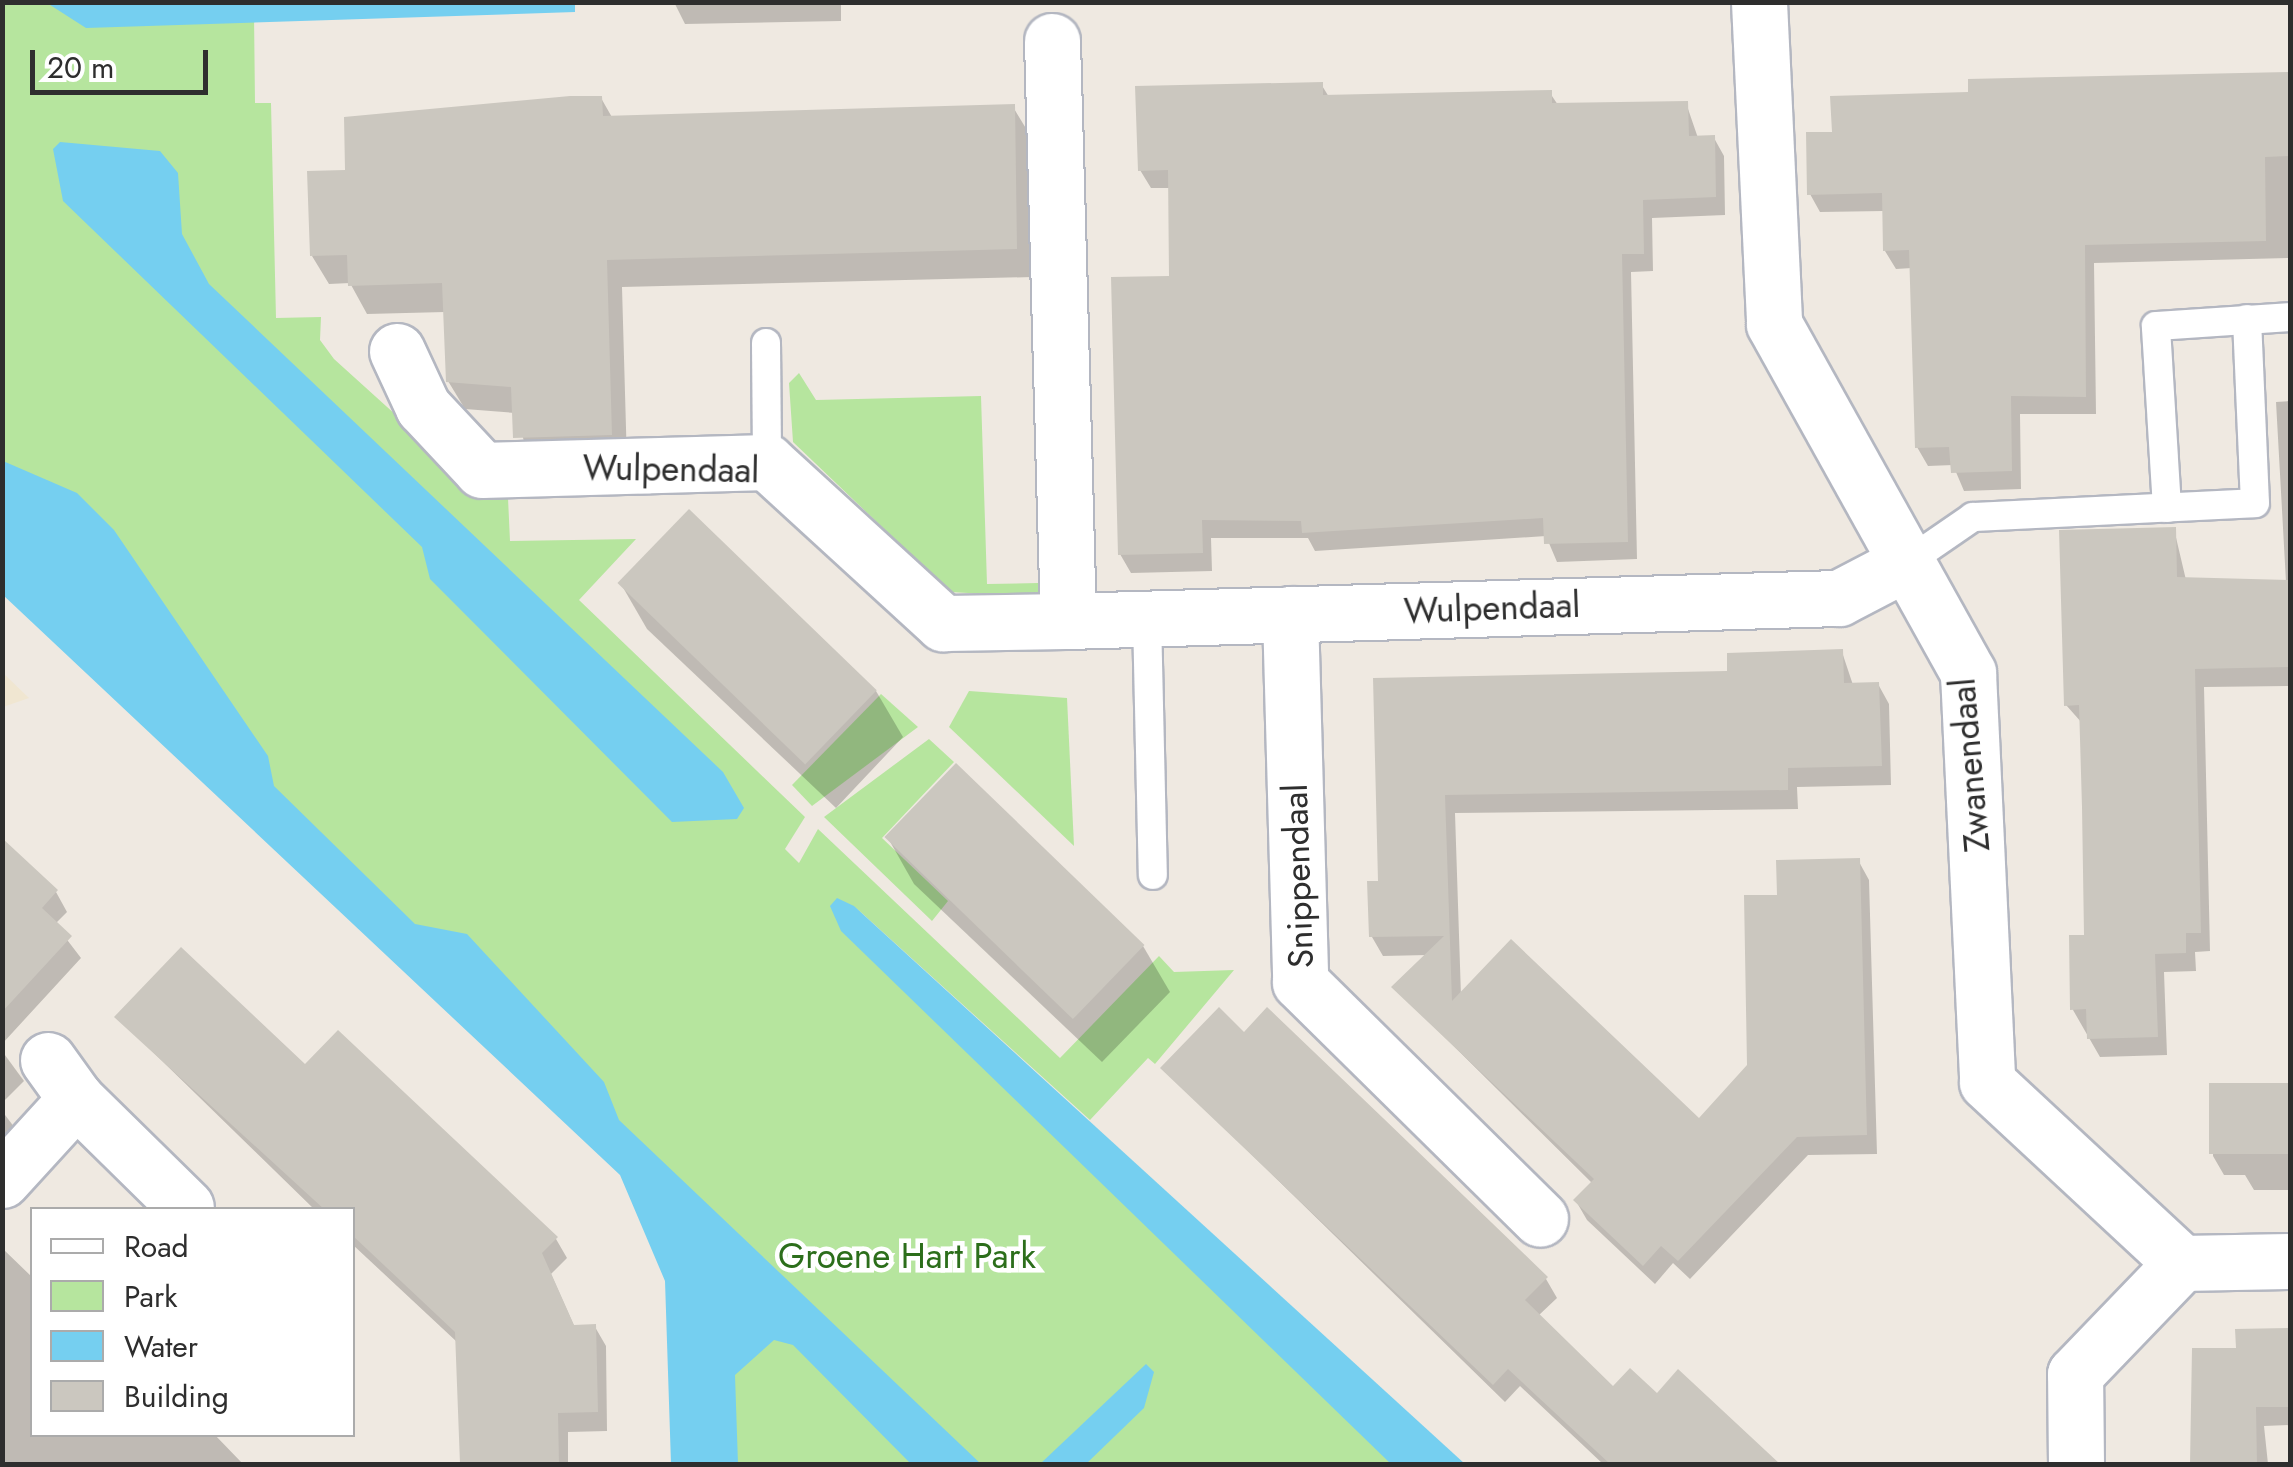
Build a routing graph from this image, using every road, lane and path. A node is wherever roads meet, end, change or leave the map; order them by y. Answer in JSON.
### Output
{"nodes":[{"id":1,"x":1758,"y":2,"type":"edge"},
{"id":2,"x":1052,"y":41,"type":"dead end"},
{"id":3,"x":2290,"y":317,"type":"edge"},
{"id":4,"x":2246,"y":319,"type":"junction"},
{"id":5,"x":766,"y":343,"type":"dead end"},
{"id":6,"x":397,"y":351,"type":"dead end"},
{"id":7,"x":767,"y":462,"type":"junction"},
{"id":8,"x":2166,"y":508,"type":"junction"},
{"id":9,"x":1906,"y":562,"type":"junction"},
{"id":10,"x":1290,"y":614,"type":"junction"},
{"id":11,"x":1147,"y":618,"type":"junction"},
{"id":12,"x":1068,"y":621,"type":"junction"},
{"id":13,"x":1153,"y":875,"type":"dead end"},
{"id":14,"x":2,"y":1180,"type":"edge"},
{"id":15,"x":186,"y":1207,"type":"edge"},
{"id":16,"x":1540,"y":1219,"type":"dead end"},
{"id":17,"x":2290,"y":1261,"type":"edge"},
{"id":18,"x":2182,"y":1263,"type":"junction"},
{"id":19,"x":2076,"y":1464,"type":"edge"}],
"edges":[{"from":1,"to":9,"type":"street","name":"Zwanendaal"},
{"from":2,"to":12,"type":"street"},
{"from":3,"to":4,"type":"lane"},
{"from":4,"to":8,"type":"lane"},
{"from":4,"to":8,"type":"lane"},
{"from":5,"to":7,"type":"lane"},
{"from":6,"to":7,"type":"street","name":"Wulpendaal"},
{"from":7,"to":12,"type":"street","name":"Wulpendaal"},
{"from":8,"to":9,"type":"lane"},
{"from":9,"to":10,"type":"street","name":"Wulpendaal"},
{"from":9,"to":18,"type":"street","name":"Zwanendaal"},
{"from":10,"to":11,"type":"street","name":"Wulpendaal"},
{"from":10,"to":16,"type":"street","name":"Snippendaal"},
{"from":11,"to":12,"type":"street","name":"Wulpendaal"},
{"from":11,"to":13,"type":"lane"},
{"from":14,"to":15,"type":"street"},
{"from":17,"to":18,"type":"street"},
{"from":18,"to":19,"type":"street"}]}
